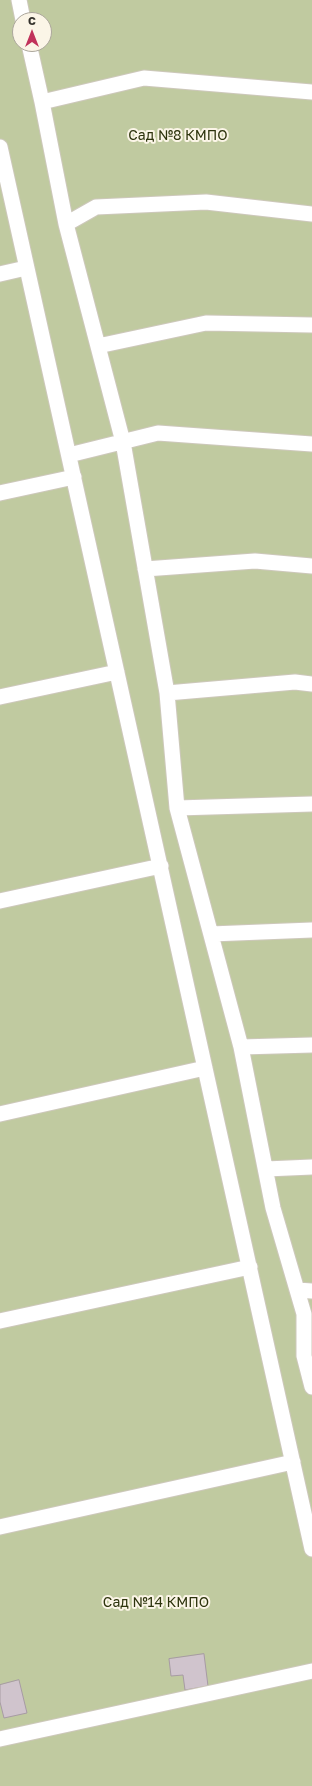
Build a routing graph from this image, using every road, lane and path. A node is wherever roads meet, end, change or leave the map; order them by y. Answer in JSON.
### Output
{"nodes":[{"id":1,"x":19,"y":0,"type":"edge"},
{"id":2,"x":21,"y":12,"type":"edge"},
{"id":3,"x":31,"y":52,"type":"edge"},
{"id":4,"x":312,"y":92,"type":"edge"},
{"id":5,"x":42,"y":102,"type":"junction"},
{"id":6,"x":0,"y":147,"type":"edge"},
{"id":7,"x":312,"y":214,"type":"edge"},
{"id":8,"x":66,"y":224,"type":"junction"},
{"id":9,"x":26,"y":268,"type":"junction"},
{"id":10,"x":0,"y":274,"type":"edge"},
{"id":11,"x":312,"y":325,"type":"edge"},
{"id":12,"x":98,"y":346,"type":"junction"},
{"id":13,"x":123,"y":442,"type":"junction"},
{"id":14,"x":312,"y":444,"type":"edge"},
{"id":15,"x":69,"y":454,"type":"junction"},
{"id":16,"x":74,"y":477,"type":"junction"},
{"id":17,"x":0,"y":493,"type":"edge"},
{"id":18,"x":312,"y":566,"type":"edge"},
{"id":19,"x":146,"y":569,"type":"junction"},
{"id":20,"x":117,"y":672,"type":"junction"},
{"id":21,"x":312,"y":684,"type":"edge"},
{"id":22,"x":167,"y":694,"type":"junction"},
{"id":23,"x":0,"y":697,"type":"edge"},
{"id":24,"x":312,"y":804,"type":"edge"},
{"id":25,"x":177,"y":808,"type":"junction"},
{"id":26,"x":160,"y":866,"type":"junction"},
{"id":27,"x":0,"y":901,"type":"edge"},
{"id":28,"x":312,"y":930,"type":"edge"},
{"id":29,"x":211,"y":934,"type":"junction"},
{"id":30,"x":312,"y":1045,"type":"edge"},
{"id":31,"x":241,"y":1047,"type":"junction"},
{"id":32,"x":205,"y":1068,"type":"junction"},
{"id":33,"x":0,"y":1114,"type":"edge"},
{"id":34,"x":312,"y":1167,"type":"edge"},
{"id":35,"x":266,"y":1169,"type":"junction"},
{"id":36,"x":250,"y":1267,"type":"junction"},
{"id":37,"x":305,"y":1290,"type":"edge"},
{"id":38,"x":0,"y":1321,"type":"edge"},
{"id":39,"x":312,"y":1387,"type":"edge"},
{"id":40,"x":293,"y":1462,"type":"junction"},
{"id":41,"x":0,"y":1527,"type":"edge"},
{"id":42,"x":312,"y":1549,"type":"edge"},
{"id":43,"x":312,"y":1671,"type":"edge"},
{"id":44,"x":0,"y":1739,"type":"edge"}],
"edges":[{"from":1,"to":2,"type":"lane"},
{"from":3,"to":5,"type":"lane"},
{"from":4,"to":5,"type":"lane"},
{"from":5,"to":8,"type":"lane"},
{"from":6,"to":9,"type":"lane"},
{"from":7,"to":8,"type":"lane"},
{"from":8,"to":12,"type":"lane"},
{"from":9,"to":10,"type":"lane"},
{"from":9,"to":15,"type":"lane"},
{"from":11,"to":12,"type":"lane"},
{"from":12,"to":13,"type":"lane"},
{"from":13,"to":14,"type":"lane"},
{"from":13,"to":15,"type":"lane"},
{"from":13,"to":19,"type":"lane"},
{"from":15,"to":16,"type":"lane"},
{"from":16,"to":17,"type":"lane"},
{"from":16,"to":20,"type":"lane"},
{"from":18,"to":19,"type":"lane"},
{"from":19,"to":22,"type":"lane"},
{"from":20,"to":23,"type":"lane"},
{"from":20,"to":26,"type":"lane"},
{"from":21,"to":22,"type":"lane"},
{"from":22,"to":25,"type":"lane"},
{"from":24,"to":25,"type":"lane"},
{"from":25,"to":29,"type":"lane"},
{"from":26,"to":27,"type":"lane"},
{"from":26,"to":32,"type":"lane"},
{"from":28,"to":29,"type":"lane"},
{"from":29,"to":31,"type":"lane"},
{"from":30,"to":31,"type":"lane"},
{"from":31,"to":35,"type":"lane"},
{"from":32,"to":33,"type":"lane"},
{"from":32,"to":36,"type":"lane"},
{"from":34,"to":35,"type":"lane"},
{"from":35,"to":37,"type":"lane"},
{"from":36,"to":38,"type":"lane"},
{"from":36,"to":40,"type":"lane"},
{"from":37,"to":39,"type":"lane"},
{"from":40,"to":41,"type":"lane"},
{"from":40,"to":42,"type":"lane"},
{"from":43,"to":44,"type":"lane"}]}
